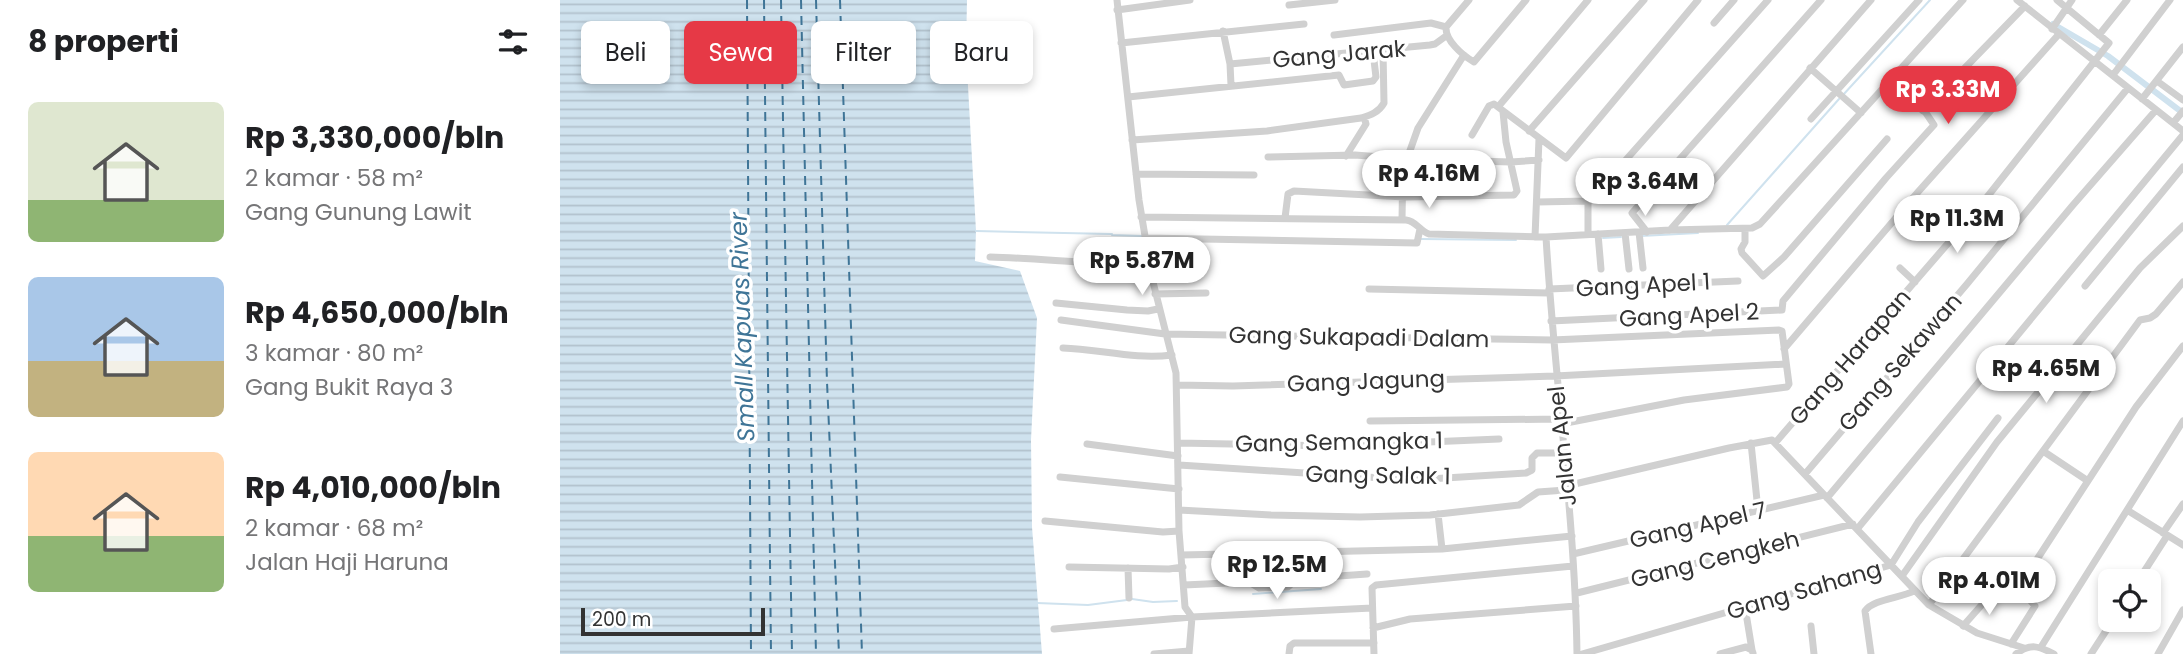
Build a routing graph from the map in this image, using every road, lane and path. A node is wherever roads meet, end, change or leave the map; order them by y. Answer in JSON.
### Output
{"nodes":[{"id":1,"x":1116,"y":0,"type":"edge"},
{"id":2,"x":1190,"y":0,"type":"edge"},
{"id":3,"x":1335,"y":0,"type":"edge"},
{"id":4,"x":1469,"y":0,"type":"edge"},
{"id":5,"x":1525,"y":0,"type":"edge"},
{"id":6,"x":1588,"y":0,"type":"edge"},
{"id":7,"x":1644,"y":0,"type":"edge"},
{"id":8,"x":1699,"y":0,"type":"edge"},
{"id":9,"x":1734,"y":0,"type":"edge"},
{"id":10,"x":1768,"y":0,"type":"edge"},
{"id":11,"x":1821,"y":0,"type":"edge"},
{"id":12,"x":1871,"y":0,"type":"edge"},
{"id":13,"x":1919,"y":0,"type":"edge"},
{"id":14,"x":1963,"y":0,"type":"edge"},
{"id":15,"x":2057,"y":0,"type":"edge"},
{"id":16,"x":2072,"y":0,"type":"edge"},
{"id":17,"x":2127,"y":0,"type":"edge"},
{"id":18,"x":2170,"y":0,"type":"edge"},
{"id":19,"x":1307,"y":1,"type":"edge"},
{"id":20,"x":2020,"y":2,"type":"edge"},
{"id":21,"x":1289,"y":5,"type":"dead end"},
{"id":22,"x":2066,"y":9,"type":"junction"},
{"id":23,"x":1117,"y":10,"type":"junction"},
{"id":24,"x":1304,"y":23,"type":"dead end"},
{"id":25,"x":1714,"y":23,"type":"dead end"},
{"id":26,"x":2056,"y":29,"type":"junction"},
{"id":27,"x":1446,"y":31,"type":"junction"},
{"id":28,"x":1223,"y":32,"type":"junction"},
{"id":29,"x":1334,"y":35,"type":"dead end"},
{"id":30,"x":2099,"y":35,"type":"junction"},
{"id":31,"x":1122,"y":43,"type":"junction"},
{"id":32,"x":2183,"y":47,"type":"edge"},
{"id":33,"x":1382,"y":51,"type":"junction"},
{"id":34,"x":1373,"y":52,"type":"junction"},
{"id":35,"x":1464,"y":55,"type":"junction"},
{"id":36,"x":2098,"y":59,"type":"junction"},
{"id":37,"x":1230,"y":64,"type":"junction"},
{"id":38,"x":1810,"y":68,"type":"junction"},
{"id":39,"x":2114,"y":73,"type":"junction"},
{"id":40,"x":2156,"y":82,"type":"junction"},
{"id":41,"x":1231,"y":85,"type":"junction"},
{"id":42,"x":1896,"y":86,"type":"dead end"},
{"id":43,"x":2128,"y":88,"type":"junction"},
{"id":44,"x":1837,"y":91,"type":"junction"},
{"id":45,"x":1128,"y":97,"type":"junction"},
{"id":46,"x":2143,"y":98,"type":"junction"},
{"id":47,"x":2183,"y":100,"type":"edge"},
{"id":48,"x":1500,"y":110,"type":"junction"},
{"id":49,"x":2156,"y":110,"type":"junction"},
{"id":50,"x":1923,"y":111,"type":"junction"},
{"id":51,"x":2183,"y":111,"type":"edge"},
{"id":52,"x":1861,"y":113,"type":"junction"},
{"id":53,"x":1364,"y":117,"type":"junction"},
{"id":54,"x":1811,"y":119,"type":"dead end"},
{"id":55,"x":2175,"y":122,"type":"junction"},
{"id":56,"x":1529,"y":131,"type":"junction"},
{"id":57,"x":2183,"y":133,"type":"edge"},
{"id":58,"x":1472,"y":135,"type":"dead end"},
{"id":59,"x":1539,"y":139,"type":"junction"},
{"id":60,"x":1887,"y":139,"type":"dead end"},
{"id":61,"x":1132,"y":140,"type":"junction"},
{"id":62,"x":1346,"y":156,"type":"junction"},
{"id":63,"x":1268,"y":157,"type":"dead end"},
{"id":64,"x":1405,"y":159,"type":"junction"},
{"id":65,"x":1539,"y":160,"type":"junction"},
{"id":66,"x":1511,"y":162,"type":"junction"},
{"id":67,"x":2183,"y":167,"type":"edge"},
{"id":68,"x":1136,"y":174,"type":"junction"},
{"id":69,"x":1254,"y":175,"type":"dead end"},
{"id":70,"x":1402,"y":197,"type":"junction"},
{"id":71,"x":1588,"y":201,"type":"junction"},
{"id":72,"x":1537,"y":202,"type":"junction"},
{"id":73,"x":1142,"y":217,"type":"junction"},
{"id":74,"x":1285,"y":218,"type":"junction"},
{"id":75,"x":1402,"y":220,"type":"junction"},
{"id":76,"x":2183,"y":226,"type":"edge"},
{"id":77,"x":1670,"y":230,"type":"junction"},
{"id":78,"x":1643,"y":232,"type":"junction"},
{"id":79,"x":1745,"y":232,"type":"junction"},
{"id":80,"x":1625,"y":233,"type":"junction"},
{"id":81,"x":1588,"y":234,"type":"junction"},
{"id":82,"x":1598,"y":234,"type":"junction"},
{"id":83,"x":1420,"y":236,"type":"junction"},
{"id":84,"x":1535,"y":237,"type":"junction"},
{"id":85,"x":1546,"y":237,"type":"junction"},
{"id":86,"x":1145,"y":238,"type":"junction"},
{"id":87,"x":990,"y":257,"type":"dead end"},
{"id":88,"x":1149,"y":264,"type":"junction"},
{"id":89,"x":1643,"y":268,"type":"dead end"},
{"id":90,"x":1900,"y":268,"type":"dead end"},
{"id":91,"x":1601,"y":269,"type":"dead end"},
{"id":92,"x":1629,"y":269,"type":"dead end"},
{"id":93,"x":1738,"y":281,"type":"dead end"},
{"id":94,"x":1916,"y":282,"type":"junction"},
{"id":95,"x":2183,"y":282,"type":"edge"},
{"id":96,"x":2085,"y":286,"type":"dead end"},
{"id":97,"x":1369,"y":289,"type":"dead end"},
{"id":98,"x":1549,"y":291,"type":"junction"},
{"id":99,"x":1206,"y":293,"type":"dead end"},
{"id":100,"x":1155,"y":294,"type":"junction"},
{"id":101,"x":1056,"y":303,"type":"dead end"},
{"id":102,"x":1158,"y":309,"type":"junction"},
{"id":103,"x":1061,"y":320,"type":"dead end"},
{"id":104,"x":1551,"y":321,"type":"junction"},
{"id":105,"x":1165,"y":334,"type":"junction"},
{"id":106,"x":1552,"y":340,"type":"junction"},
{"id":107,"x":2183,"y":346,"type":"edge"},
{"id":108,"x":1063,"y":348,"type":"dead end"},
{"id":109,"x":1784,"y":349,"type":"junction"},
{"id":110,"x":1171,"y":355,"type":"junction"},
{"id":111,"x":1786,"y":363,"type":"junction"},
{"id":112,"x":1555,"y":376,"type":"junction"},
{"id":113,"x":1177,"y":385,"type":"junction"},
{"id":114,"x":1998,"y":418,"type":"dead end"},
{"id":115,"x":1370,"y":421,"type":"dead end"},
{"id":116,"x":2183,"y":421,"type":"edge"},
{"id":117,"x":1561,"y":422,"type":"junction"},
{"id":118,"x":1499,"y":439,"type":"dead end"},
{"id":119,"x":1776,"y":442,"type":"junction"},
{"id":120,"x":1178,"y":443,"type":"junction"},
{"id":121,"x":1751,"y":443,"type":"junction"},
{"id":122,"x":1087,"y":444,"type":"dead end"},
{"id":123,"x":2043,"y":451,"type":"junction"},
{"id":124,"x":1563,"y":453,"type":"junction"},
{"id":125,"x":1178,"y":456,"type":"junction"},
{"id":126,"x":1179,"y":465,"type":"junction"},
{"id":127,"x":1805,"y":474,"type":"junction"},
{"id":128,"x":1060,"y":477,"type":"dead end"},
{"id":129,"x":2088,"y":481,"type":"junction"},
{"id":130,"x":1566,"y":488,"type":"junction"},
{"id":131,"x":1179,"y":489,"type":"junction"},
{"id":132,"x":1826,"y":496,"type":"junction"},
{"id":133,"x":2183,"y":504,"type":"edge"},
{"id":134,"x":1179,"y":510,"type":"junction"},
{"id":135,"x":1758,"y":510,"type":"junction"},
{"id":136,"x":2127,"y":510,"type":"junction"},
{"id":137,"x":1438,"y":514,"type":"junction"},
{"id":138,"x":1045,"y":521,"type":"dead end"},
{"id":139,"x":1856,"y":526,"type":"junction"},
{"id":140,"x":1180,"y":531,"type":"junction"},
{"id":141,"x":2165,"y":534,"type":"junction"},
{"id":142,"x":1572,"y":536,"type":"junction"},
{"id":143,"x":2183,"y":545,"type":"edge"},
{"id":144,"x":1442,"y":549,"type":"junction"},
{"id":145,"x":1573,"y":554,"type":"junction"},
{"id":146,"x":1181,"y":555,"type":"junction"},
{"id":147,"x":1891,"y":565,"type":"junction"},
{"id":148,"x":1573,"y":566,"type":"junction"},
{"id":149,"x":1069,"y":567,"type":"dead end"},
{"id":150,"x":1183,"y":567,"type":"junction"},
{"id":151,"x":1128,"y":568,"type":"junction"},
{"id":152,"x":2145,"y":569,"type":"edge"},
{"id":153,"x":1367,"y":574,"type":"dead end"},
{"id":154,"x":1902,"y":576,"type":"junction"},
{"id":155,"x":1184,"y":589,"type":"junction"},
{"id":156,"x":1914,"y":591,"type":"junction"},
{"id":157,"x":1994,"y":591,"type":"dead end"},
{"id":158,"x":1577,"y":593,"type":"junction"},
{"id":159,"x":1129,"y":598,"type":"dead end"},
{"id":160,"x":1929,"y":605,"type":"junction"},
{"id":161,"x":1576,"y":606,"type":"junction"},
{"id":162,"x":1745,"y":607,"type":"junction"},
{"id":163,"x":1372,"y":608,"type":"junction"},
{"id":164,"x":2183,"y":610,"type":"edge"},
{"id":165,"x":1192,"y":617,"type":"junction"},
{"id":166,"x":1963,"y":625,"type":"junction"},
{"id":167,"x":1811,"y":626,"type":"dead end"},
{"id":168,"x":1373,"y":628,"type":"junction"},
{"id":169,"x":1054,"y":629,"type":"dead end"},
{"id":170,"x":2105,"y":632,"type":"edge"},
{"id":171,"x":1374,"y":643,"type":"junction"},
{"id":172,"x":2011,"y":644,"type":"junction"},
{"id":173,"x":2041,"y":647,"type":"junction"},
{"id":174,"x":2024,"y":648,"type":"junction"},
{"id":175,"x":1189,"y":652,"type":"edge"},
{"id":176,"x":1752,"y":652,"type":"edge"},
{"id":177,"x":1154,"y":654,"type":"edge"},
{"id":178,"x":1289,"y":654,"type":"edge"},
{"id":179,"x":1374,"y":654,"type":"edge"},
{"id":180,"x":1580,"y":654,"type":"edge"},
{"id":181,"x":1720,"y":654,"type":"edge"},
{"id":182,"x":1814,"y":654,"type":"edge"},
{"id":183,"x":1871,"y":654,"type":"edge"},
{"id":184,"x":2016,"y":654,"type":"edge"},
{"id":185,"x":2054,"y":654,"type":"edge"},
{"id":186,"x":2091,"y":654,"type":"edge"},
{"id":187,"x":2158,"y":654,"type":"edge"}],
"edges":[{"from":1,"to":23,"type":"street"},
{"from":2,"to":23,"type":"street"},
{"from":3,"to":19,"type":"street"},
{"from":4,"to":27,"type":"street"},
{"from":5,"to":35,"type":"street"},
{"from":6,"to":48,"type":"street"},
{"from":7,"to":56,"type":"street"},
{"from":8,"to":59,"type":"street"},
{"from":9,"to":25,"type":"street"},
{"from":10,"to":71,"type":"street"},
{"from":11,"to":78,"type":"street"},
{"from":12,"to":38,"type":"street"},
{"from":13,"to":44,"type":"street"},
{"from":14,"to":52,"type":"street"},
{"from":15,"to":22,"type":"street"},
{"from":16,"to":22,"type":"street"},
{"from":17,"to":30,"type":"street"},
{"from":18,"to":39,"type":"street"},
{"from":19,"to":21,"type":"street"},
{"from":20,"to":26,"type":"street"},
{"from":20,"to":50,"type":"street"},
{"from":22,"to":26,"type":"street"},
{"from":22,"to":30,"type":"street"},
{"from":23,"to":31,"type":"street"},
{"from":24,"to":28,"type":"street"},
{"from":26,"to":36,"type":"street"},
{"from":26,"to":109,"type":"street"},
{"from":27,"to":29,"type":"street"},
{"from":27,"to":33,"type":"street","name":"Gang Jarak"},
{"from":27,"to":35,"type":"street"},
{"from":28,"to":31,"type":"street"},
{"from":28,"to":37,"type":"street"},
{"from":30,"to":36,"type":"street","name":"Gang Harapan"},
{"from":31,"to":45,"type":"street"},
{"from":32,"to":40,"type":"street"},
{"from":33,"to":34,"type":"street","name":"Gang Jarak"},
{"from":33,"to":53,"type":"street"},
{"from":34,"to":37,"type":"street","name":"Gang Jarak"},
{"from":34,"to":41,"type":"street"},
{"from":35,"to":64,"type":"street"},
{"from":36,"to":39,"type":"street"},
{"from":36,"to":94,"type":"street","name":"Gang Harapan"},
{"from":37,"to":41,"type":"street"},
{"from":38,"to":44,"type":"street"},
{"from":38,"to":77,"type":"street"},
{"from":39,"to":43,"type":"street"},
{"from":40,"to":46,"type":"street"},
{"from":40,"to":47,"type":"street"},
{"from":41,"to":45,"type":"street"},
{"from":42,"to":50,"type":"street"},
{"from":43,"to":46,"type":"street"},
{"from":43,"to":127,"type":"street","name":"Gang Sekawan"},
{"from":44,"to":52,"type":"street"},
{"from":44,"to":54,"type":"street"},
{"from":45,"to":61,"type":"street"},
{"from":46,"to":49,"type":"street"},
{"from":48,"to":56,"type":"street"},
{"from":48,"to":58,"type":"street"},
{"from":48,"to":66,"type":"street"},
{"from":49,"to":55,"type":"street"},
{"from":49,"to":132,"type":"street"},
{"from":50,"to":104,"type":"street","name":"Gang Apel 2"},
{"from":51,"to":55,"type":"street"},
{"from":52,"to":79,"type":"street"},
{"from":53,"to":61,"type":"street"},
{"from":53,"to":62,"type":"street"},
{"from":55,"to":57,"type":"street"},
{"from":56,"to":59,"type":"street"},
{"from":57,"to":139,"type":"street"},
{"from":59,"to":65,"type":"street"},
{"from":60,"to":79,"type":"street"},
{"from":61,"to":68,"type":"street"},
{"from":62,"to":63,"type":"street"},
{"from":62,"to":64,"type":"street"},
{"from":64,"to":66,"type":"street"},
{"from":64,"to":70,"type":"street"},
{"from":65,"to":66,"type":"street"},
{"from":65,"to":72,"type":"street"},
{"from":66,"to":70,"type":"street"},
{"from":67,"to":96,"type":"street"},
{"from":68,"to":69,"type":"street"},
{"from":68,"to":73,"type":"street"},
{"from":70,"to":74,"type":"street"},
{"from":70,"to":75,"type":"street"},
{"from":71,"to":72,"type":"street"},
{"from":71,"to":81,"type":"street"},
{"from":72,"to":84,"type":"street"},
{"from":73,"to":74,"type":"street"},
{"from":73,"to":86,"type":"street"},
{"from":74,"to":75,"type":"street"},
{"from":75,"to":83,"type":"street"},
{"from":76,"to":154,"type":"street"},
{"from":77,"to":78,"type":"street"},
{"from":77,"to":79,"type":"street"},
{"from":78,"to":80,"type":"street"},
{"from":78,"to":89,"type":"street"},
{"from":80,"to":82,"type":"street"},
{"from":80,"to":92,"type":"street"},
{"from":81,"to":82,"type":"street"},
{"from":81,"to":85,"type":"street"},
{"from":82,"to":91,"type":"street"},
{"from":83,"to":84,"type":"street"},
{"from":83,"to":86,"type":"street"},
{"from":84,"to":85,"type":"street"},
{"from":85,"to":98,"type":"street","name":"Jalan Apel"},
{"from":86,"to":88,"type":"street"},
{"from":87,"to":88,"type":"street"},
{"from":88,"to":100,"type":"street"},
{"from":90,"to":94,"type":"street"},
{"from":93,"to":98,"type":"street","name":"Gang Apel 1"},
{"from":94,"to":119,"type":"street","name":"Gang Harapan"},
{"from":95,"to":123,"type":"street"},
{"from":97,"to":98,"type":"street","name":"Gang Apel 1"},
{"from":98,"to":104,"type":"street","name":"Jalan Apel"},
{"from":99,"to":100,"type":"street"},
{"from":100,"to":102,"type":"street"},
{"from":101,"to":102,"type":"street"},
{"from":102,"to":105,"type":"street"},
{"from":103,"to":105,"type":"street","name":"Gang Sukapadi Dalam"},
{"from":104,"to":106,"type":"street","name":"Jalan Apel"},
{"from":105,"to":106,"type":"street","name":"Gang Sukapadi Dalam"},
{"from":105,"to":110,"type":"street"},
{"from":106,"to":109,"type":"street","name":"Gang Sukapadi Dalam"},
{"from":106,"to":112,"type":"street","name":"Jalan Apel"},
{"from":107,"to":129,"type":"street"},
{"from":108,"to":110,"type":"street"},
{"from":109,"to":111,"type":"street"},
{"from":110,"to":113,"type":"street"},
{"from":111,"to":112,"type":"street","name":"Gang Jagung"},
{"from":111,"to":117,"type":"street"},
{"from":112,"to":113,"type":"street","name":"Gang Jagung"},
{"from":112,"to":117,"type":"street","name":"Jalan Apel"},
{"from":113,"to":120,"type":"street"},
{"from":114,"to":147,"type":"street","name":"Gang Sahang"},
{"from":115,"to":117,"type":"street"},
{"from":116,"to":136,"type":"street"},
{"from":117,"to":124,"type":"street","name":"Jalan Apel"},
{"from":118,"to":120,"type":"street","name":"Gang Semangka 1"},
{"from":119,"to":121,"type":"street"},
{"from":119,"to":127,"type":"street"},
{"from":120,"to":125,"type":"street"},
{"from":121,"to":130,"type":"street"},
{"from":121,"to":135,"type":"street"},
{"from":122,"to":125,"type":"street"},
{"from":123,"to":129,"type":"street"},
{"from":123,"to":160,"type":"street"},
{"from":124,"to":126,"type":"street","name":"Gang Salak 1"},
{"from":124,"to":130,"type":"street","name":"Jalan Apel"},
{"from":125,"to":126,"type":"street"},
{"from":126,"to":131,"type":"street"},
{"from":127,"to":132,"type":"street"},
{"from":128,"to":131,"type":"street"},
{"from":129,"to":172,"type":"street"},
{"from":130,"to":137,"type":"street"},
{"from":130,"to":142,"type":"street","name":"Jalan Apel"},
{"from":131,"to":134,"type":"street"},
{"from":132,"to":135,"type":"street","name":"Gang Apel 7"},
{"from":132,"to":139,"type":"street"},
{"from":133,"to":141,"type":"street"},
{"from":134,"to":137,"type":"street"},
{"from":134,"to":140,"type":"street"},
{"from":135,"to":145,"type":"street","name":"Gang Apel 7"},
{"from":136,"to":141,"type":"street"},
{"from":136,"to":173,"type":"street"},
{"from":137,"to":144,"type":"street"},
{"from":138,"to":140,"type":"street"},
{"from":139,"to":147,"type":"street"},
{"from":139,"to":158,"type":"street","name":"Gang Cengkeh"},
{"from":140,"to":146,"type":"street"},
{"from":141,"to":143,"type":"street"},
{"from":141,"to":152,"type":"street"},
{"from":142,"to":144,"type":"street"},
{"from":142,"to":145,"type":"street","name":"Jalan Apel"},
{"from":144,"to":146,"type":"street"},
{"from":145,"to":148,"type":"street","name":"Jalan Apel"},
{"from":146,"to":150,"type":"street"},
{"from":147,"to":154,"type":"street"},
{"from":147,"to":162,"type":"street","name":"Gang Sahang"},
{"from":148,"to":158,"type":"street","name":"Jalan Apel"},
{"from":148,"to":163,"type":"street"},
{"from":149,"to":151,"type":"street"},
{"from":150,"to":151,"type":"street"},
{"from":150,"to":155,"type":"street"},
{"from":151,"to":159,"type":"street"},
{"from":153,"to":155,"type":"street"},
{"from":154,"to":156,"type":"street"},
{"from":155,"to":165,"type":"street"},
{"from":156,"to":160,"type":"street"},
{"from":156,"to":183,"type":"street"},
{"from":157,"to":166,"type":"street"},
{"from":158,"to":161,"type":"street","name":"Jalan Apel"},
{"from":160,"to":166,"type":"street"},
{"from":161,"to":168,"type":"street"},
{"from":161,"to":180,"type":"street","name":"Jalan Apel"},
{"from":162,"to":176,"type":"street"},
{"from":162,"to":180,"type":"street","name":"Gang Sahang"},
{"from":163,"to":165,"type":"street"},
{"from":163,"to":168,"type":"street"},
{"from":164,"to":187,"type":"street"},
{"from":165,"to":169,"type":"street"},
{"from":165,"to":175,"type":"street"},
{"from":166,"to":172,"type":"street"},
{"from":167,"to":182,"type":"street"},
{"from":168,"to":171,"type":"street"},
{"from":170,"to":186,"type":"street"},
{"from":171,"to":178,"type":"street"},
{"from":171,"to":179,"type":"street"},
{"from":172,"to":174,"type":"street"},
{"from":173,"to":174,"type":"street"},
{"from":173,"to":185,"type":"street"},
{"from":174,"to":184,"type":"street"},
{"from":175,"to":177,"type":"street"},
{"from":176,"to":181,"type":"street"}]}
